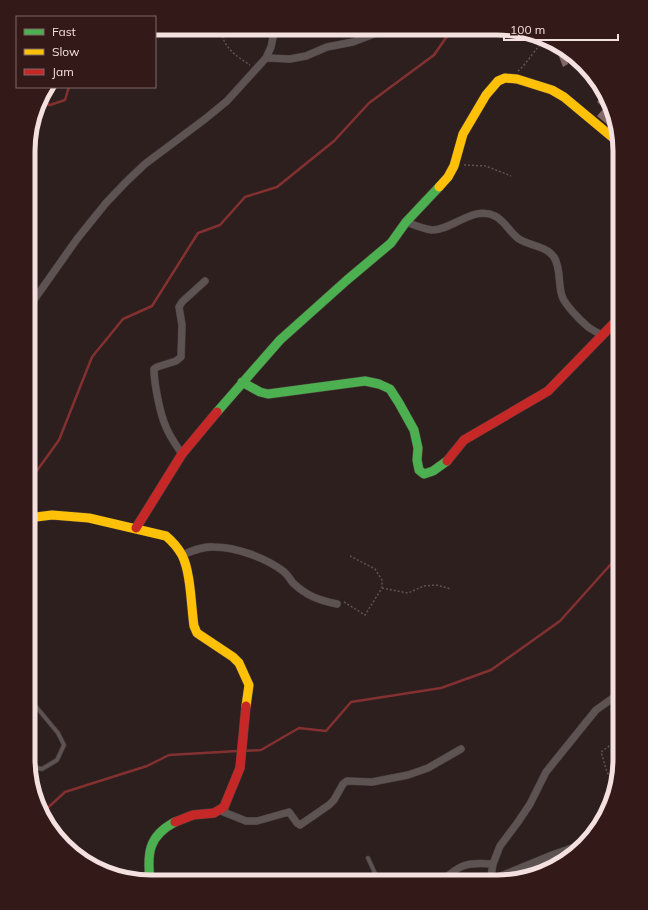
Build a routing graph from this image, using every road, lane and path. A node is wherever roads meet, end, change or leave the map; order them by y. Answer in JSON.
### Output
{"nodes":[{"id":1,"x":223,"y":35,"type":"edge"},
{"id":2,"x":274,"y":35,"type":"edge"},
{"id":3,"x":371,"y":35,"type":"edge"},
{"id":4,"x":539,"y":43,"type":"edge"},
{"id":5,"x":266,"y":58,"type":"junction"},
{"id":6,"x":256,"y":69,"type":"junction"},
{"id":7,"x":510,"y":79,"type":"junction"},
{"id":8,"x":612,"y":137,"type":"edge"},
{"id":9,"x":454,"y":166,"type":"junction"},
{"id":10,"x":511,"y":176,"type":"dead end"},
{"id":11,"x":406,"y":222,"type":"junction"},
{"id":12,"x":205,"y":281,"type":"dead end"},
{"id":13,"x":35,"y":299,"type":"edge"},
{"id":14,"x":613,"y":325,"type":"edge"},
{"id":15,"x":603,"y":336,"type":"junction"},
{"id":16,"x":242,"y":382,"type":"junction"},
{"id":17,"x":182,"y":454,"type":"junction"},
{"id":18,"x":35,"y":517,"type":"edge"},
{"id":19,"x":136,"y":528,"type":"junction"},
{"id":20,"x":182,"y":555,"type":"junction"},
{"id":21,"x":350,"y":556,"type":"dead end"},
{"id":22,"x":382,"y":588,"type":"junction"},
{"id":23,"x":451,"y":589,"type":"dead end"},
{"id":24,"x":337,"y":604,"type":"joint"},
{"id":25,"x":613,"y":698,"type":"edge"},
{"id":26,"x":608,"y":701,"type":"junction"},
{"id":27,"x":35,"y":705,"type":"edge"},
{"id":28,"x":613,"y":712,"type":"edge"},
{"id":29,"x":613,"y":743,"type":"edge"},
{"id":30,"x":461,"y":749,"type":"dead end"},
{"id":31,"x":36,"y":768,"type":"edge"},
{"id":32,"x":611,"y":780,"type":"edge"},
{"id":33,"x":221,"y":811,"type":"junction"},
{"id":34,"x":572,"y":848,"type":"edge"},
{"id":35,"x":368,"y":858,"type":"dead end"},
{"id":36,"x":493,"y":864,"type":"junction"},
{"id":37,"x":505,"y":874,"type":"edge"},
{"id":38,"x":150,"y":875,"type":"edge"},
{"id":39,"x":376,"y":875,"type":"edge"},
{"id":40,"x":449,"y":875,"type":"edge"},
{"id":41,"x":491,"y":875,"type":"edge"}],
"edges":[{"from":1,"to":6,"type":"path"},
{"from":2,"to":5,"type":"street"},
{"from":3,"to":5,"type":"street"},
{"from":4,"to":7,"type":"path"},
{"from":5,"to":6,"type":"street"},
{"from":6,"to":13,"type":"street"},
{"from":7,"to":8,"type":"street"},
{"from":7,"to":9,"type":"street"},
{"from":9,"to":10,"type":"path"},
{"from":9,"to":11,"type":"street"},
{"from":11,"to":15,"type":"street"},
{"from":11,"to":16,"type":"street"},
{"from":12,"to":17,"type":"street"},
{"from":14,"to":15,"type":"street"},
{"from":15,"to":16,"type":"street"},
{"from":16,"to":17,"type":"street"},
{"from":17,"to":19,"type":"street"},
{"from":18,"to":19,"type":"street"},
{"from":19,"to":20,"type":"street"},
{"from":20,"to":24,"type":"street"},
{"from":20,"to":33,"type":"street"},
{"from":21,"to":22,"type":"path"},
{"from":22,"to":23,"type":"path"},
{"from":22,"to":24,"type":"path"},
{"from":25,"to":26,"type":"street"},
{"from":26,"to":28,"type":"path"},
{"from":26,"to":36,"type":"street"},
{"from":27,"to":31,"type":"lane"},
{"from":29,"to":32,"type":"path"},
{"from":30,"to":33,"type":"street"},
{"from":33,"to":38,"type":"street"},
{"from":34,"to":37,"type":"street"},
{"from":35,"to":39,"type":"lane"},
{"from":36,"to":40,"type":"street"},
{"from":36,"to":41,"type":"street"}]}
